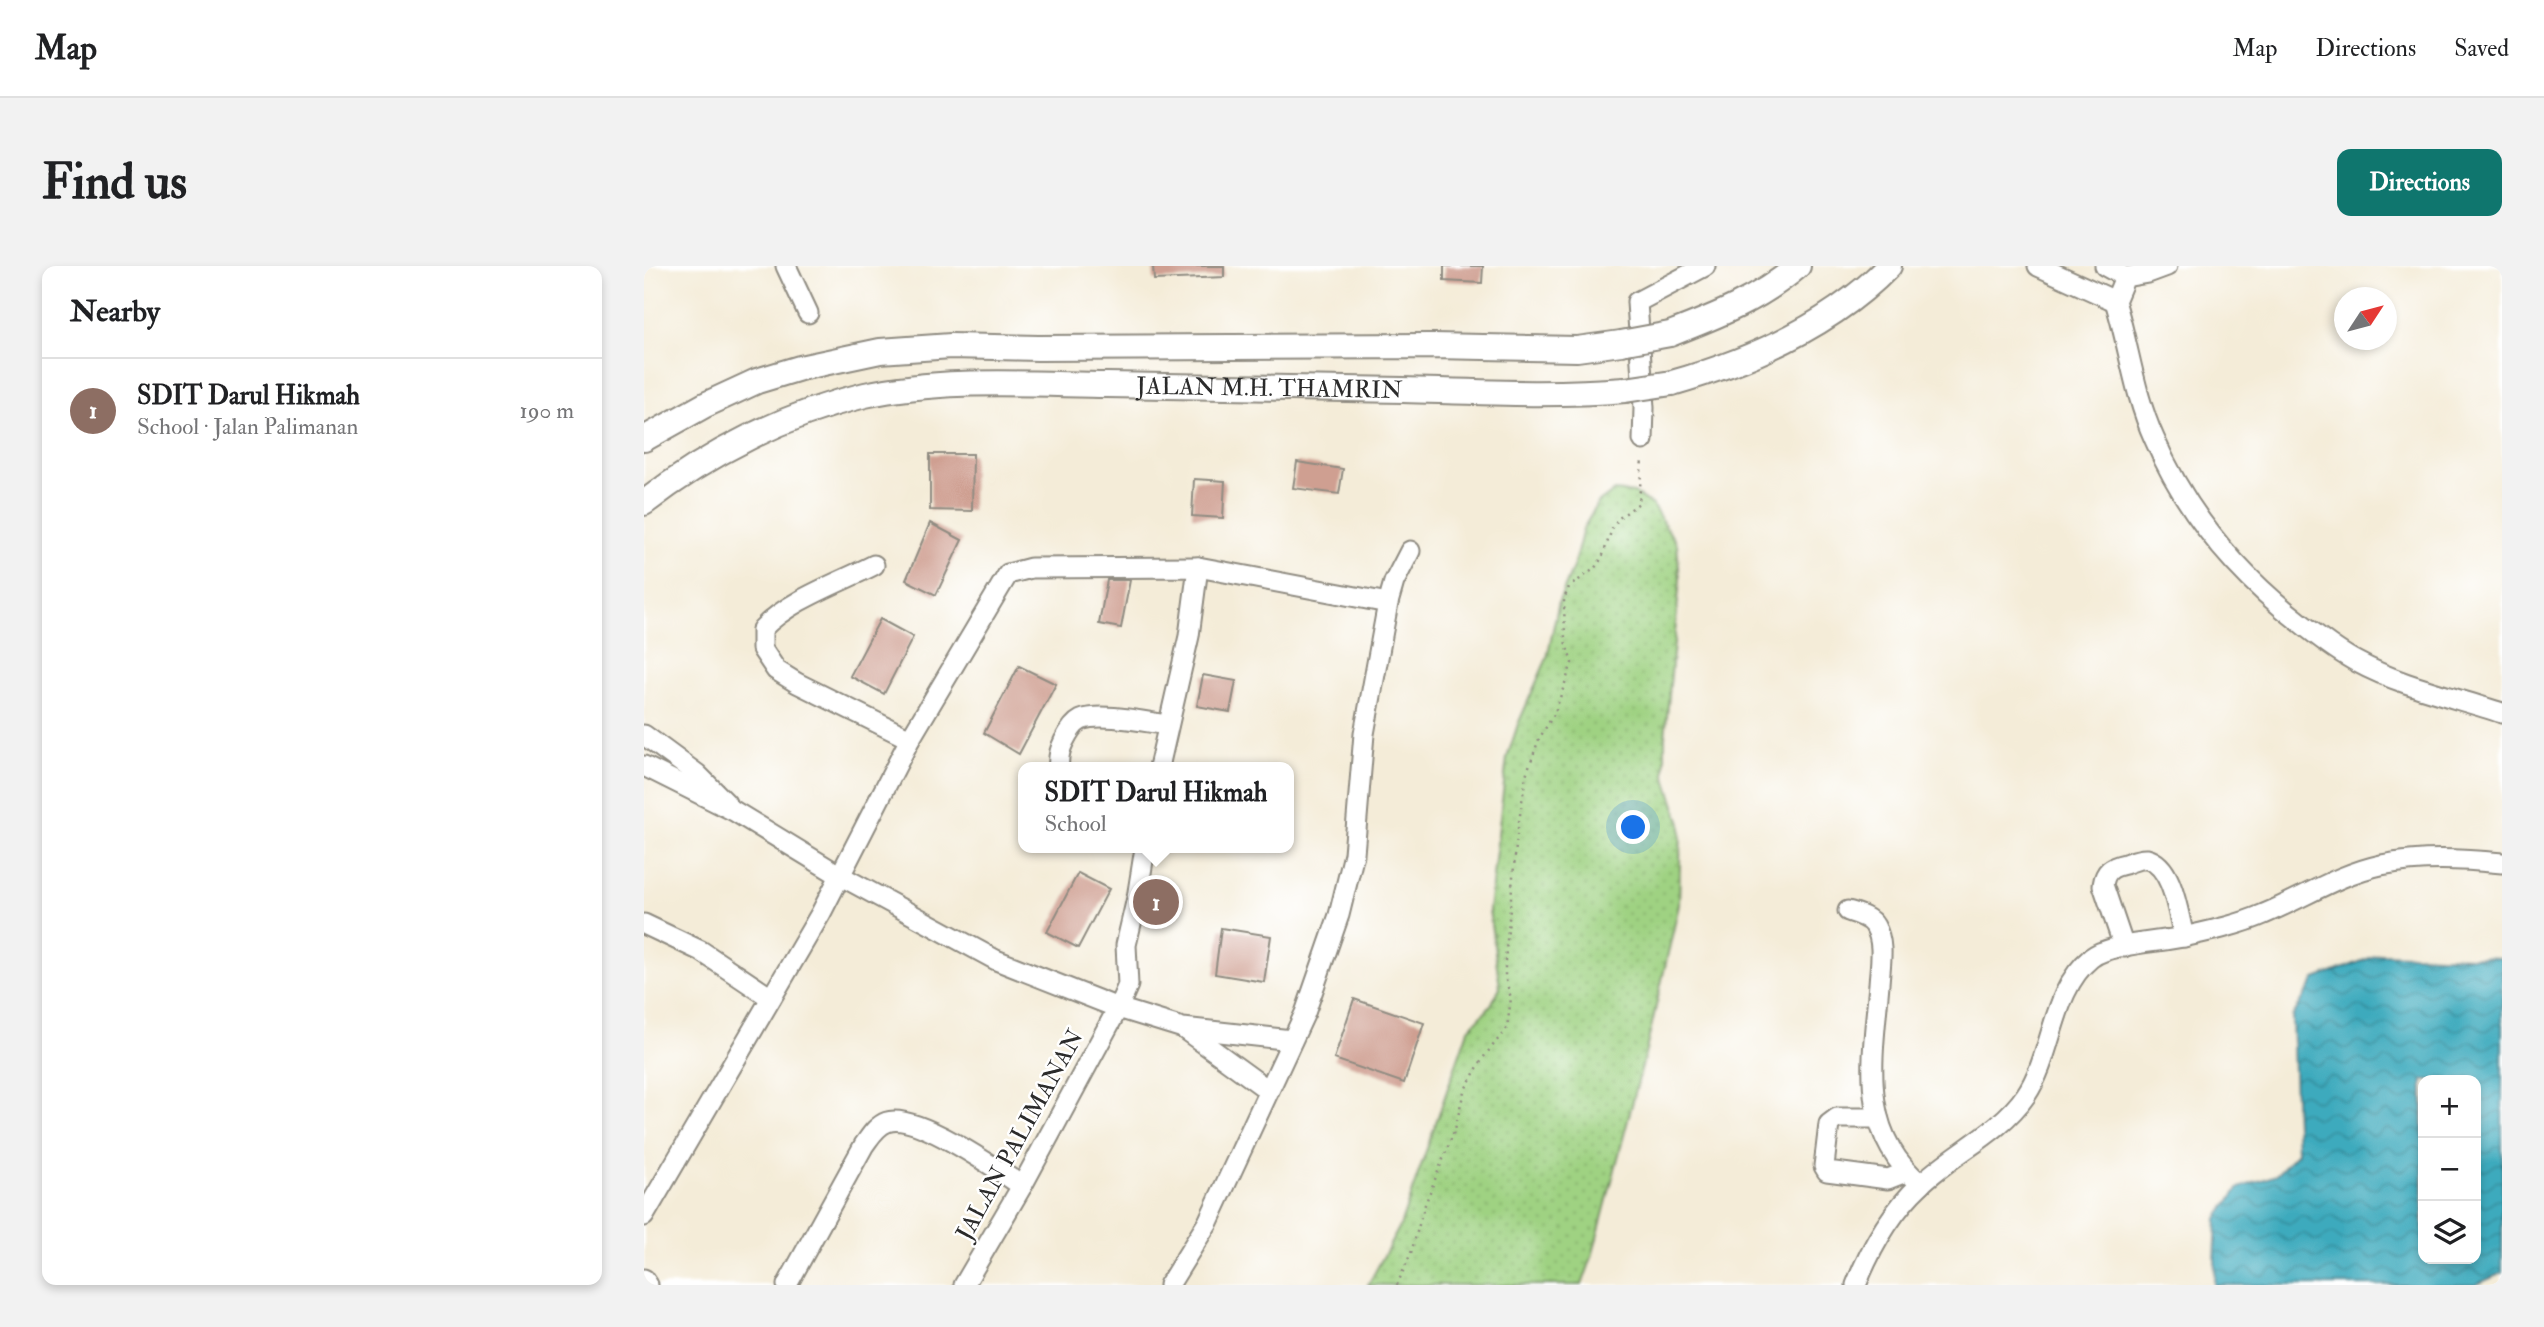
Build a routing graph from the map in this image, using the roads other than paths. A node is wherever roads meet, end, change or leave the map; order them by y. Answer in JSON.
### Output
{"nodes":[{"id":1,"x":786,"y":266,"type":"edge"},
{"id":2,"x":1705,"y":266,"type":"edge"},
{"id":3,"x":1798,"y":266,"type":"edge"},
{"id":4,"x":1889,"y":266,"type":"edge"},
{"id":5,"x":2105,"y":266,"type":"edge"},
{"id":6,"x":2167,"y":266,"type":"edge"},
{"id":7,"x":2044,"y":268,"type":"edge"},
{"id":8,"x":2125,"y":277,"type":"junction"},
{"id":9,"x":2115,"y":301,"type":"junction"},
{"id":10,"x":808,"y":313,"type":"dead end"},
{"id":11,"x":644,"y":439,"type":"edge"},
{"id":12,"x":1643,"y":440,"type":"dead end"},
{"id":13,"x":644,"y":503,"type":"edge"},
{"id":14,"x":1410,"y":551,"type":"dead end"},
{"id":15,"x":874,"y":565,"type":"dead end"},
{"id":16,"x":1198,"y":567,"type":"junction"},
{"id":17,"x":1388,"y":603,"type":"junction"},
{"id":18,"x":2502,"y":713,"type":"edge"},
{"id":19,"x":1168,"y":725,"type":"junction"},
{"id":20,"x":644,"y":735,"type":"edge"},
{"id":21,"x":910,"y":740,"type":"junction"},
{"id":22,"x":1060,"y":762,"type":"edge"},
{"id":23,"x":1160,"y":762,"type":"edge"},
{"id":24,"x":644,"y":766,"type":"edge"},
{"id":25,"x":734,"y":811,"type":"junction"},
{"id":26,"x":1144,"y":853,"type":"edge"},
{"id":27,"x":2502,"y":863,"type":"edge"},
{"id":28,"x":839,"y":875,"type":"junction"},
{"id":29,"x":1848,"y":911,"type":"dead end"},
{"id":30,"x":644,"y":924,"type":"edge"},
{"id":31,"x":2184,"y":937,"type":"junction"},
{"id":32,"x":2124,"y":947,"type":"junction"},
{"id":33,"x":771,"y":998,"type":"junction"},
{"id":34,"x":1118,"y":1008,"type":"junction"},
{"id":35,"x":1183,"y":1028,"type":"junction"},
{"id":36,"x":1292,"y":1040,"type":"junction"},
{"id":37,"x":1268,"y":1090,"type":"junction"},
{"id":38,"x":1878,"y":1118,"type":"junction"},
{"id":39,"x":1914,"y":1178,"type":"junction"},
{"id":40,"x":1022,"y":1186,"type":"junction"},
{"id":41,"x":644,"y":1216,"type":"edge"},
{"id":42,"x":644,"y":1279,"type":"edge"},
{"id":43,"x":648,"y":1285,"type":"edge"},
{"id":44,"x":787,"y":1285,"type":"edge"},
{"id":45,"x":964,"y":1285,"type":"edge"},
{"id":46,"x":1169,"y":1285,"type":"edge"},
{"id":47,"x":1856,"y":1285,"type":"edge"}],
"edges":[{"from":1,"to":10,"type":"street"},
{"from":2,"to":12,"type":"street"},
{"from":3,"to":11,"type":"main road","name":"JALAN M.H. THAMRIN","bridge":true},
{"from":4,"to":13,"type":"main road","name":"JALAN M.H. THAMRIN","bridge":true},
{"from":5,"to":8,"type":"street"},
{"from":6,"to":8,"type":"street"},
{"from":7,"to":9,"type":"street"},
{"from":8,"to":9,"type":"street"},
{"from":9,"to":18,"type":"street"},
{"from":14,"to":17,"type":"street"},
{"from":15,"to":21,"type":"street"},
{"from":16,"to":17,"type":"street"},
{"from":16,"to":19,"type":"street"},
{"from":16,"to":21,"type":"street"},
{"from":17,"to":36,"type":"street"},
{"from":19,"to":22,"type":"street"},
{"from":19,"to":23,"type":"street"},
{"from":20,"to":25,"type":"street"},
{"from":21,"to":28,"type":"street"},
{"from":24,"to":25,"type":"street"},
{"from":25,"to":28,"type":"street"},
{"from":26,"to":34,"type":"street","name":"JALAN PALIMANAN"},
{"from":27,"to":31,"type":"street"},
{"from":28,"to":33,"type":"street"},
{"from":28,"to":34,"type":"street"},
{"from":29,"to":38,"type":"street"},
{"from":30,"to":33,"type":"street"},
{"from":31,"to":32,"type":"street"},
{"from":31,"to":32,"type":"street"},
{"from":32,"to":39,"type":"street"},
{"from":33,"to":41,"type":"street"},
{"from":34,"to":35,"type":"street"},
{"from":34,"to":40,"type":"street","name":"JALAN PALIMANAN"},
{"from":35,"to":36,"type":"street"},
{"from":35,"to":37,"type":"street"},
{"from":36,"to":37,"type":"street"},
{"from":37,"to":46,"type":"street"},
{"from":38,"to":39,"type":"street"},
{"from":38,"to":39,"type":"street"},
{"from":39,"to":47,"type":"street"},
{"from":40,"to":44,"type":"street"},
{"from":40,"to":45,"type":"street","name":"JALAN PALIMANAN"},
{"from":42,"to":43,"type":"street"}]}
